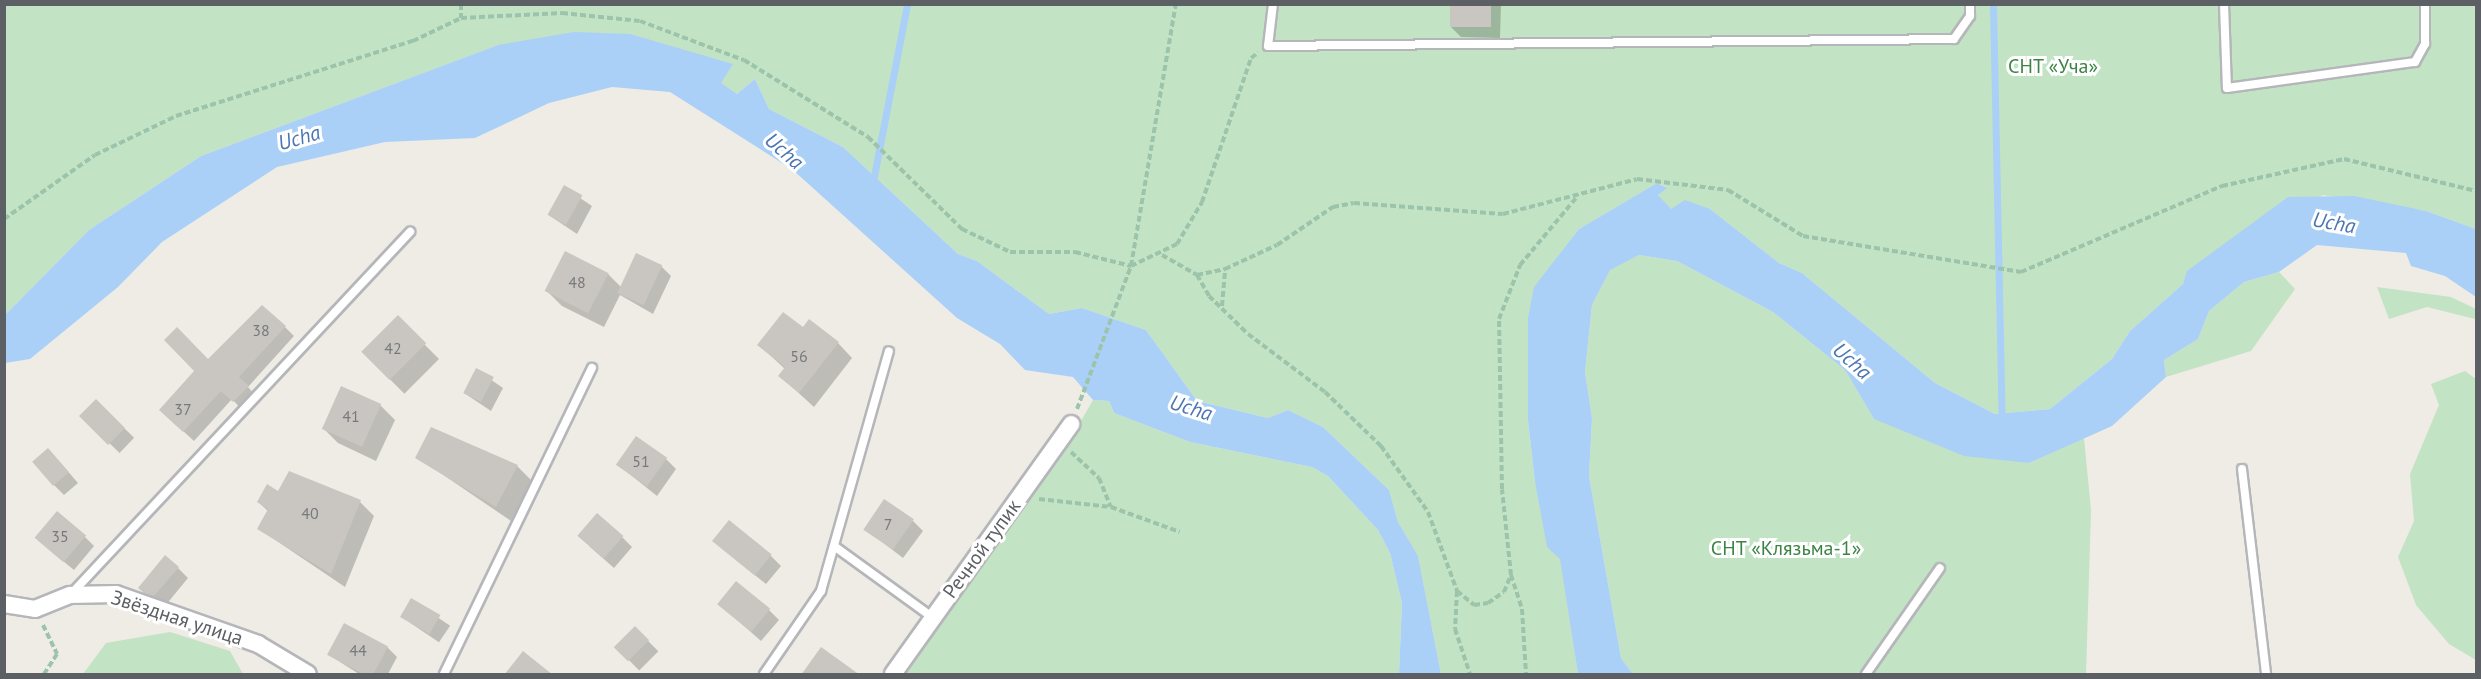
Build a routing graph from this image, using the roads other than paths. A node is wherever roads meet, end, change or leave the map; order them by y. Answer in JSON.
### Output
{"nodes":[{"id":1,"x":1273,"y":4,"type":"edge"},
{"id":2,"x":1970,"y":4,"type":"edge"},
{"id":3,"x":2224,"y":4,"type":"edge"},
{"id":4,"x":2426,"y":4,"type":"edge"},
{"id":5,"x":410,"y":232,"type":"dead end"},
{"id":6,"x":889,"y":351,"type":"dead end"},
{"id":7,"x":592,"y":368,"type":"dead end"},
{"id":8,"x":1071,"y":424,"type":"road end"},
{"id":9,"x":2242,"y":469,"type":"dead end"},
{"id":10,"x":834,"y":546,"type":"junction"},
{"id":11,"x":1940,"y":568,"type":"dead end"},
{"id":12,"x":70,"y":595,"type":"junction"},
{"id":13,"x":4,"y":604,"type":"edge"},
{"id":14,"x":932,"y":617,"type":"junction"},
{"id":15,"x":308,"y":675,"type":"edge"},
{"id":16,"x":444,"y":675,"type":"edge"},
{"id":17,"x":764,"y":675,"type":"edge"},
{"id":18,"x":893,"y":675,"type":"edge"},
{"id":19,"x":1866,"y":675,"type":"edge"},
{"id":20,"x":2266,"y":675,"type":"edge"}],
"edges":[{"from":1,"to":2,"type":"lane"},
{"from":3,"to":4,"type":"lane"},
{"from":5,"to":12,"type":"lane"},
{"from":6,"to":10,"type":"lane"},
{"from":7,"to":16,"type":"lane"},
{"from":8,"to":14,"type":"street","name":"Речной тупик"},
{"from":9,"to":20,"type":"lane"},
{"from":10,"to":14,"type":"lane"},
{"from":10,"to":17,"type":"lane"},
{"from":11,"to":19,"type":"lane"},
{"from":12,"to":13,"type":"street","name":"Звёздная улица"},
{"from":12,"to":15,"type":"street","name":"Звёздная улица"},
{"from":14,"to":18,"type":"street","name":"Речной тупик"}]}
